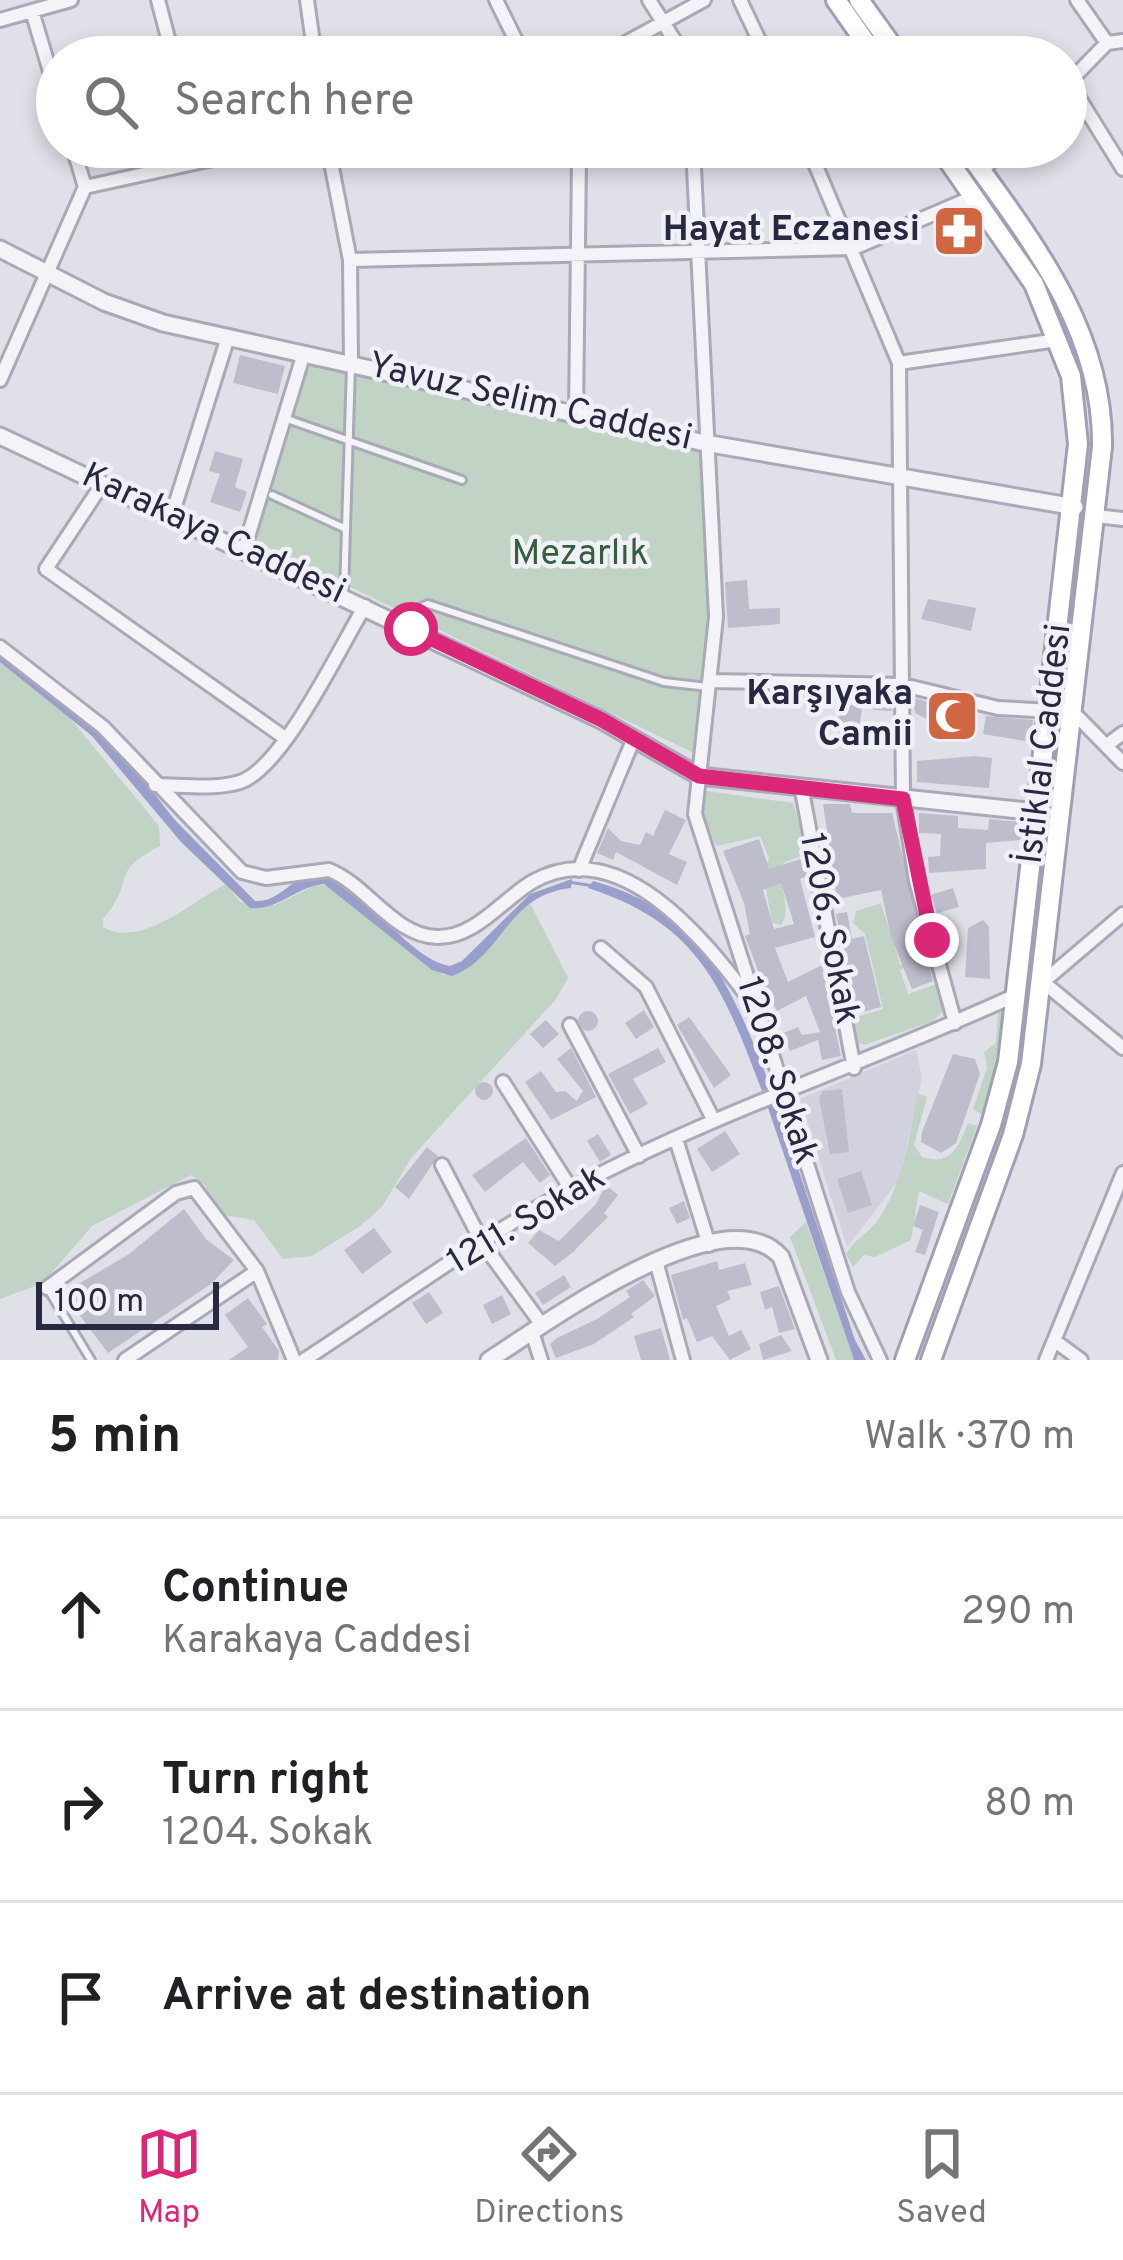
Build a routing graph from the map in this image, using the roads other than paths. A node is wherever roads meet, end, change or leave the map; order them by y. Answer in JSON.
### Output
{"nodes":[{"id":1,"x":71,"y":0,"type":"edge"},
{"id":2,"x":158,"y":0,"type":"edge"},
{"id":3,"x":308,"y":0,"type":"edge"},
{"id":4,"x":496,"y":0,"type":"edge"},
{"id":5,"x":649,"y":0,"type":"edge"},
{"id":6,"x":704,"y":0,"type":"edge"},
{"id":7,"x":740,"y":0,"type":"edge"},
{"id":8,"x":836,"y":0,"type":"edge"},
{"id":9,"x":859,"y":0,"type":"edge"},
{"id":10,"x":1077,"y":0,"type":"edge"},
{"id":11,"x":32,"y":11,"type":"junction"},
{"id":12,"x":0,"y":20,"type":"edge"},
{"id":13,"x":666,"y":23,"type":"junction"},
{"id":14,"x":39,"y":36,"type":"edge"},
{"id":15,"x":167,"y":36,"type":"edge"},
{"id":16,"x":312,"y":36,"type":"edge"},
{"id":17,"x":514,"y":36,"type":"edge"},
{"id":18,"x":641,"y":36,"type":"edge"},
{"id":19,"x":673,"y":36,"type":"edge"},
{"id":20,"x":756,"y":36,"type":"edge"},
{"id":21,"x":861,"y":36,"type":"edge"},
{"id":22,"x":884,"y":36,"type":"edge"},
{"id":23,"x":1123,"y":41,"type":"edge"},
{"id":24,"x":1107,"y":43,"type":"junction"},
{"id":25,"x":1087,"y":63,"type":"edge"},
{"id":26,"x":1087,"y":114,"type":"edge"},
{"id":27,"x":79,"y":168,"type":"edge"},
{"id":28,"x":151,"y":168,"type":"edge"},
{"id":29,"x":332,"y":168,"type":"edge"},
{"id":30,"x":579,"y":168,"type":"edge"},
{"id":31,"x":695,"y":168,"type":"edge"},
{"id":32,"x":818,"y":168,"type":"edge"},
{"id":33,"x":954,"y":168,"type":"edge"},
{"id":34,"x":980,"y":168,"type":"edge"},
{"id":35,"x":985,"y":168,"type":"edge"},
{"id":36,"x":1123,"y":169,"type":"edge"},
{"id":37,"x":982,"y":171,"type":"junction"},
{"id":38,"x":85,"y":187,"type":"junction"},
{"id":39,"x":974,"y":196,"type":"junction"},
{"id":40,"x":854,"y":248,"type":"junction"},
{"id":41,"x":0,"y":249,"type":"edge"},
{"id":42,"x":702,"y":252,"type":"junction"},
{"id":43,"x":580,"y":256,"type":"junction"},
{"id":44,"x":350,"y":260,"type":"junction"},
{"id":45,"x":48,"y":274,"type":"junction"},
{"id":46,"x":228,"y":337,"type":"junction"},
{"id":47,"x":1057,"y":340,"type":"junction"},
{"id":48,"x":304,"y":353,"type":"junction"},
{"id":49,"x":351,"y":363,"type":"junction"},
{"id":50,"x":899,"y":363,"type":"junction"},
{"id":51,"x":0,"y":380,"type":"edge"},
{"id":52,"x":575,"y":415,"type":"junction"},
{"id":53,"x":284,"y":418,"type":"junction"},
{"id":54,"x":0,"y":436,"type":"edge"},
{"id":55,"x":705,"y":443,"type":"junction"},
{"id":56,"x":349,"y":445,"type":"junction"},
{"id":57,"x":898,"y":474,"type":"junction"},
{"id":58,"x":462,"y":480,"type":"dead end"},
{"id":59,"x":103,"y":482,"type":"junction"},
{"id":60,"x":272,"y":495,"type":"dead end"},
{"id":61,"x":1075,"y":507,"type":"junction"},
{"id":62,"x":172,"y":515,"type":"junction"},
{"id":63,"x":1096,"y":516,"type":"junction"},
{"id":64,"x":1123,"y":519,"type":"edge"},
{"id":65,"x":346,"y":530,"type":"junction"},
{"id":66,"x":244,"y":550,"type":"junction"},
{"id":67,"x":344,"y":597,"type":"junction"},
{"id":68,"x":365,"y":607,"type":"junction"},
{"id":69,"x":411,"y":629,"type":"junction"},
{"id":70,"x":0,"y":647,"type":"edge"},
{"id":71,"x":712,"y":684,"type":"junction"},
{"id":72,"x":903,"y":685,"type":"junction"},
{"id":73,"x":1051,"y":711,"type":"junction"},
{"id":74,"x":1073,"y":712,"type":"junction"},
{"id":75,"x":1123,"y":733,"type":"edge"},
{"id":76,"x":285,"y":738,"type":"junction"},
{"id":77,"x":634,"y":738,"type":"junction"},
{"id":78,"x":1107,"y":745,"type":"junction"},
{"id":79,"x":1123,"y":763,"type":"edge"},
{"id":80,"x":699,"y":776,"type":"junction"},
{"id":81,"x":155,"y":785,"type":"junction"},
{"id":82,"x":802,"y":790,"type":"junction"},
{"id":83,"x":903,"y":799,"type":"junction"},
{"id":84,"x":1037,"y":812,"type":"junction"},
{"id":85,"x":579,"y":870,"type":"junction"},
{"id":86,"x":1123,"y":914,"type":"edge"},
{"id":87,"x":601,"y":948,"type":"dead end"},
{"id":88,"x":1043,"y":982,"type":"junction"},
{"id":89,"x":1018,"y":994,"type":"junction"},
{"id":90,"x":756,"y":1008,"type":"junction"},
{"id":91,"x":955,"y":1023,"type":"junction"},
{"id":92,"x":570,"y":1025,"type":"dead end"},
{"id":93,"x":1123,"y":1048,"type":"edge"},
{"id":94,"x":854,"y":1068,"type":"junction"},
{"id":95,"x":503,"y":1082,"type":"dead end"},
{"id":96,"x":783,"y":1092,"type":"junction"},
{"id":97,"x":715,"y":1121,"type":"junction"},
{"id":98,"x":676,"y":1139,"type":"junction"},
{"id":99,"x":639,"y":1156,"type":"junction"},
{"id":100,"x":442,"y":1166,"type":"dead end"},
{"id":101,"x":1123,"y":1173,"type":"edge"},
{"id":102,"x":571,"y":1189,"type":"junction"},
{"id":103,"x":1109,"y":1210,"type":"junction"},
{"id":104,"x":1123,"y":1217,"type":"edge"},
{"id":105,"x":484,"y":1244,"type":"junction"},
{"id":106,"x":710,"y":1245,"type":"junction"},
{"id":107,"x":656,"y":1261,"type":"junction"},
{"id":108,"x":256,"y":1271,"type":"junction"},
{"id":109,"x":47,"y":1288,"type":"joint"},
{"id":110,"x":537,"y":1329,"type":"junction"},
{"id":111,"x":1055,"y":1341,"type":"junction"},
{"id":112,"x":91,"y":1360,"type":"edge"},
{"id":113,"x":124,"y":1360,"type":"edge"},
{"id":114,"x":294,"y":1360,"type":"edge"},
{"id":115,"x":304,"y":1360,"type":"edge"},
{"id":116,"x":489,"y":1360,"type":"edge"},
{"id":117,"x":541,"y":1360,"type":"edge"},
{"id":118,"x":683,"y":1360,"type":"edge"},
{"id":119,"x":819,"y":1360,"type":"edge"},
{"id":120,"x":880,"y":1360,"type":"edge"},
{"id":121,"x":905,"y":1360,"type":"edge"},
{"id":122,"x":931,"y":1360,"type":"edge"},
{"id":123,"x":1046,"y":1360,"type":"edge"},
{"id":124,"x":1081,"y":1360,"type":"edge"}],
"edges":[{"from":1,"to":11,"type":"street"},
{"from":2,"to":15,"type":"street"},
{"from":3,"to":16,"type":"street"},
{"from":4,"to":17,"type":"street"},
{"from":5,"to":13,"type":"street"},
{"from":6,"to":13,"type":"street"},
{"from":7,"to":20,"type":"street"},
{"from":8,"to":21,"type":"main road"},
{"from":9,"to":22,"type":"main road"},
{"from":10,"to":24,"type":"street"},
{"from":11,"to":12,"type":"street"},
{"from":11,"to":14,"type":"street"},
{"from":13,"to":18,"type":"street"},
{"from":13,"to":19,"type":"street"},
{"from":23,"to":24,"type":"street"},
{"from":24,"to":25,"type":"street"},
{"from":26,"to":36,"type":"street"},
{"from":27,"to":38,"type":"street"},
{"from":28,"to":38,"type":"street"},
{"from":29,"to":44,"type":"street"},
{"from":30,"to":43,"type":"street"},
{"from":31,"to":42,"type":"street","name":"1208. Sokak"},
{"from":32,"to":40,"type":"street"},
{"from":33,"to":39,"type":"main road","name":"İstiklal Caddesi"},
{"from":34,"to":37,"type":"main road","name":"İstiklal Caddesi"},
{"from":35,"to":37,"type":"street"},
{"from":37,"to":63,"type":"main road","name":"İstiklal Caddesi"},
{"from":38,"to":45,"type":"street"},
{"from":39,"to":40,"type":"street"},
{"from":39,"to":47,"type":"main road","name":"İstiklal Caddesi"},
{"from":40,"to":42,"type":"street"},
{"from":40,"to":50,"type":"street"},
{"from":41,"to":45,"type":"street","name":"Yavuz Selim Caddesi"},
{"from":42,"to":43,"type":"street"},
{"from":42,"to":55,"type":"street","name":"1208. Sokak"},
{"from":43,"to":44,"type":"street"},
{"from":43,"to":52,"type":"street"},
{"from":44,"to":49,"type":"street"},
{"from":45,"to":46,"type":"street","name":"Yavuz Selim Caddesi"},
{"from":45,"to":51,"type":"street"},
{"from":46,"to":48,"type":"street","name":"Yavuz Selim Caddesi"},
{"from":46,"to":62,"type":"street"},
{"from":47,"to":50,"type":"street"},
{"from":47,"to":61,"type":"main road","name":"İstiklal Caddesi"},
{"from":48,"to":49,"type":"street","name":"Yavuz Selim Caddesi"},
{"from":48,"to":53,"type":"street"},
{"from":49,"to":52,"type":"street","name":"Yavuz Selim Caddesi"},
{"from":49,"to":56,"type":"lane"},
{"from":50,"to":57,"type":"street"},
{"from":52,"to":55,"type":"street","name":"Yavuz Selim Caddesi"},
{"from":53,"to":56,"type":"lane"},
{"from":53,"to":66,"type":"street"},
{"from":54,"to":59,"type":"street","name":"Karakaya Caddesi"},
{"from":55,"to":57,"type":"street","name":"Yavuz Selim Caddesi"},
{"from":55,"to":71,"type":"street","name":"1208. Sokak"},
{"from":56,"to":58,"type":"lane"},
{"from":56,"to":65,"type":"lane"},
{"from":57,"to":61,"type":"street","name":"Yavuz Selim Caddesi"},
{"from":57,"to":72,"type":"street"},
{"from":59,"to":62,"type":"street","name":"Karakaya Caddesi"},
{"from":59,"to":76,"type":"street"},
{"from":60,"to":65,"type":"lane"},
{"from":61,"to":73,"type":"main road","name":"İstiklal Caddesi"},
{"from":62,"to":66,"type":"street","name":"Karakaya Caddesi"},
{"from":63,"to":64,"type":"street"},
{"from":63,"to":74,"type":"main road","name":"İstiklal Caddesi"},
{"from":65,"to":67,"type":"lane"},
{"from":66,"to":67,"type":"street","name":"Karakaya Caddesi"},
{"from":67,"to":68,"type":"street","name":"Karakaya Caddesi"},
{"from":68,"to":69,"type":"street","name":"Karakaya Caddesi"},
{"from":68,"to":76,"type":"street"},
{"from":69,"to":71,"type":"lane"},
{"from":69,"to":77,"type":"street","name":"Karakaya Caddesi"},
{"from":70,"to":81,"type":"street"},
{"from":71,"to":72,"type":"street"},
{"from":71,"to":80,"type":"street","name":"1208. Sokak"},
{"from":72,"to":73,"type":"street"},
{"from":72,"to":83,"type":"street"},
{"from":73,"to":74,"type":"street"},
{"from":73,"to":84,"type":"main road","name":"İstiklal Caddesi"},
{"from":74,"to":78,"type":"street"},
{"from":74,"to":88,"type":"main road","name":"İstiklal Caddesi"},
{"from":75,"to":78,"type":"street"},
{"from":76,"to":81,"type":"street"},
{"from":77,"to":80,"type":"street","name":"Karakaya Caddesi"},
{"from":77,"to":85,"type":"street"},
{"from":78,"to":79,"type":"street"},
{"from":80,"to":82,"type":"street","name":"Karakaya Caddesi"},
{"from":80,"to":90,"type":"street","name":"1208. Sokak"},
{"from":81,"to":85,"type":"street"},
{"from":82,"to":83,"type":"street","name":"Karakaya Caddesi"},
{"from":82,"to":94,"type":"street","name":"1206. Sokak"},
{"from":83,"to":84,"type":"street","name":"Karakaya Caddesi"},
{"from":83,"to":91,"type":"street"},
{"from":84,"to":89,"type":"main road","name":"İstiklal Caddesi"},
{"from":85,"to":90,"type":"street"},
{"from":86,"to":88,"type":"street"},
{"from":87,"to":97,"type":"street"},
{"from":88,"to":93,"type":"street"},
{"from":88,"to":122,"type":"main road","name":"İstiklal Caddesi"},
{"from":89,"to":91,"type":"street","name":"1211. Sokak"},
{"from":89,"to":121,"type":"main road","name":"İstiklal Caddesi"},
{"from":90,"to":96,"type":"street","name":"1208. Sokak"},
{"from":91,"to":94,"type":"street","name":"1211. Sokak"},
{"from":92,"to":99,"type":"street"},
{"from":94,"to":96,"type":"street","name":"1211. Sokak"},
{"from":95,"to":102,"type":"street"},
{"from":96,"to":97,"type":"street","name":"1211. Sokak"},
{"from":96,"to":120,"type":"street","name":"1208. Sokak"},
{"from":97,"to":98,"type":"street","name":"1211. Sokak"},
{"from":98,"to":99,"type":"street","name":"1211. Sokak"},
{"from":98,"to":106,"type":"street"},
{"from":99,"to":102,"type":"street","name":"1211. Sokak"},
{"from":100,"to":105,"type":"street"},
{"from":101,"to":103,"type":"street"},
{"from":102,"to":105,"type":"street","name":"1211. Sokak"},
{"from":103,"to":104,"type":"street"},
{"from":103,"to":111,"type":"street"},
{"from":105,"to":110,"type":"street"},
{"from":105,"to":115,"type":"street","name":"1211. Sokak"},
{"from":106,"to":107,"type":"street"},
{"from":106,"to":119,"type":"street"},
{"from":107,"to":110,"type":"street"},
{"from":107,"to":118,"type":"street"},
{"from":108,"to":109,"type":"street"},
{"from":108,"to":113,"type":"street"},
{"from":108,"to":114,"type":"street"},
{"from":109,"to":112,"type":"lane"},
{"from":110,"to":116,"type":"street"},
{"from":110,"to":117,"type":"street"},
{"from":111,"to":123,"type":"street"},
{"from":111,"to":124,"type":"street"}]}
